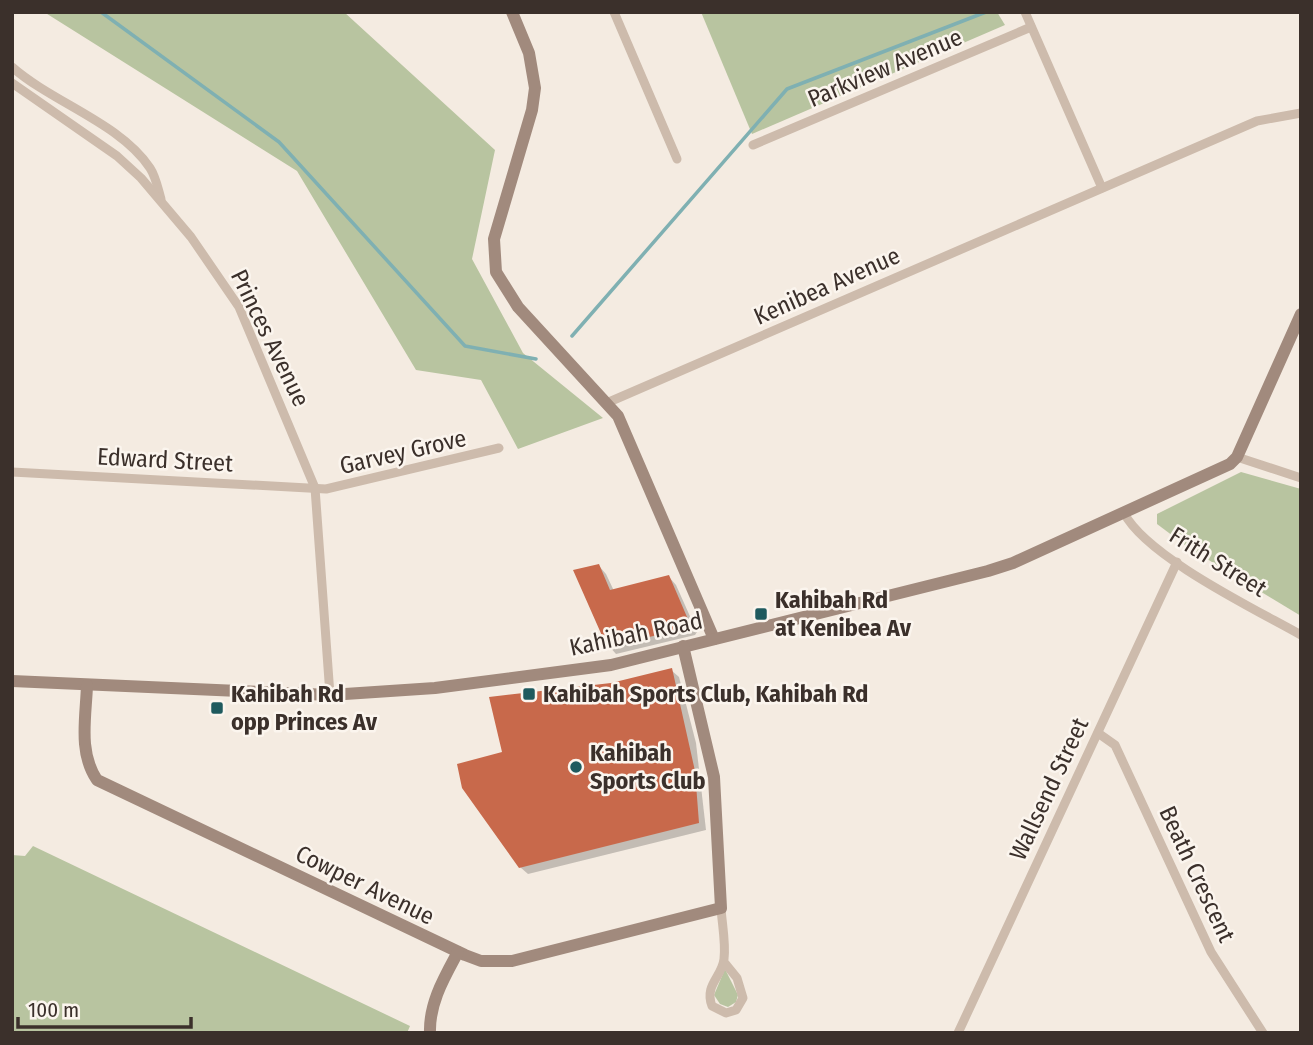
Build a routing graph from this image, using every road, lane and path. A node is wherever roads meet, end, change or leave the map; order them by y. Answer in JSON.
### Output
{"nodes":[{"id":1,"x":614,"y":12,"type":"edge"},
{"id":2,"x":1025,"y":12,"type":"edge"},
{"id":3,"x":515,"y":13,"type":"edge"},
{"id":4,"x":1031,"y":27,"type":"junction"},
{"id":5,"x":12,"y":67,"type":"edge"},
{"id":6,"x":12,"y":83,"type":"edge"},
{"id":7,"x":1301,"y":113,"type":"edge"},
{"id":8,"x":753,"y":145,"type":"dead end"},
{"id":9,"x":677,"y":159,"type":"dead end"},
{"id":10,"x":1102,"y":188,"type":"junction"},
{"id":11,"x":162,"y":202,"type":"junction"},
{"id":12,"x":1301,"y":314,"type":"edge"},
{"id":13,"x":609,"y":402,"type":"junction"},
{"id":14,"x":499,"y":448,"type":"dead end"},
{"id":15,"x":1237,"y":457,"type":"junction"},
{"id":16,"x":12,"y":472,"type":"edge"},
{"id":17,"x":1301,"y":478,"type":"edge"},
{"id":18,"x":316,"y":488,"type":"junction"},
{"id":19,"x":1124,"y":513,"type":"junction"},
{"id":20,"x":1177,"y":562,"type":"junction"},
{"id":21,"x":1301,"y":635,"type":"edge"},
{"id":22,"x":715,"y":639,"type":"junction"},
{"id":23,"x":683,"y":646,"type":"junction"},
{"id":24,"x":12,"y":681,"type":"edge"},
{"id":25,"x":87,"y":685,"type":"junction"},
{"id":26,"x":330,"y":695,"type":"junction"},
{"id":27,"x":1098,"y":733,"type":"junction"},
{"id":28,"x":721,"y":908,"type":"junction"},
{"id":29,"x":457,"y":952,"type":"junction"},
{"id":30,"x":724,"y":962,"type":"junction"},
{"id":31,"x":430,"y":1033,"type":"edge"},
{"id":32,"x":958,"y":1033,"type":"edge"},
{"id":33,"x":1263,"y":1033,"type":"edge"}],
"edges":[{"from":1,"to":9,"type":"street"},
{"from":2,"to":4,"type":"street"},
{"from":3,"to":13,"type":"main road"},
{"from":4,"to":8,"type":"street","name":"Parkview Avenue"},
{"from":4,"to":10,"type":"street"},
{"from":5,"to":11,"type":"street"},
{"from":6,"to":11,"type":"street","name":"Princes Avenue"},
{"from":7,"to":10,"type":"street","name":"Kenibea Avenue"},
{"from":10,"to":13,"type":"street","name":"Kenibea Avenue"},
{"from":11,"to":18,"type":"street","name":"Princes Avenue"},
{"from":12,"to":15,"type":"main road"},
{"from":13,"to":22,"type":"main road"},
{"from":14,"to":18,"type":"street","name":"Garvey Grove"},
{"from":15,"to":17,"type":"street"},
{"from":15,"to":19,"type":"main road","name":"Kahibah Road"},
{"from":16,"to":18,"type":"street","name":"Edward Street"},
{"from":18,"to":26,"type":"street","name":"Princes Avenue"},
{"from":19,"to":20,"type":"street","name":"Frith Street"},
{"from":19,"to":22,"type":"main road","name":"Kahibah Road"},
{"from":20,"to":21,"type":"street","name":"Frith Street"},
{"from":20,"to":27,"type":"street","name":"Wallsend Street"},
{"from":22,"to":23,"type":"main road","name":"Kahibah Road"},
{"from":23,"to":26,"type":"main road","name":"Kahibah Road"},
{"from":23,"to":28,"type":"main road"},
{"from":24,"to":25,"type":"main road","name":"Kahibah Road"},
{"from":25,"to":26,"type":"main road","name":"Kahibah Road"},
{"from":25,"to":29,"type":"main road","name":"Cowper Avenue"},
{"from":27,"to":32,"type":"street","name":"Wallsend Street"},
{"from":27,"to":33,"type":"street","name":"Beath Crescent"},
{"from":28,"to":29,"type":"main road","name":"Cowper Avenue"},
{"from":28,"to":30,"type":"street"},
{"from":29,"to":31,"type":"main road"},
{"from":30,"to":30,"type":"street"}]}
